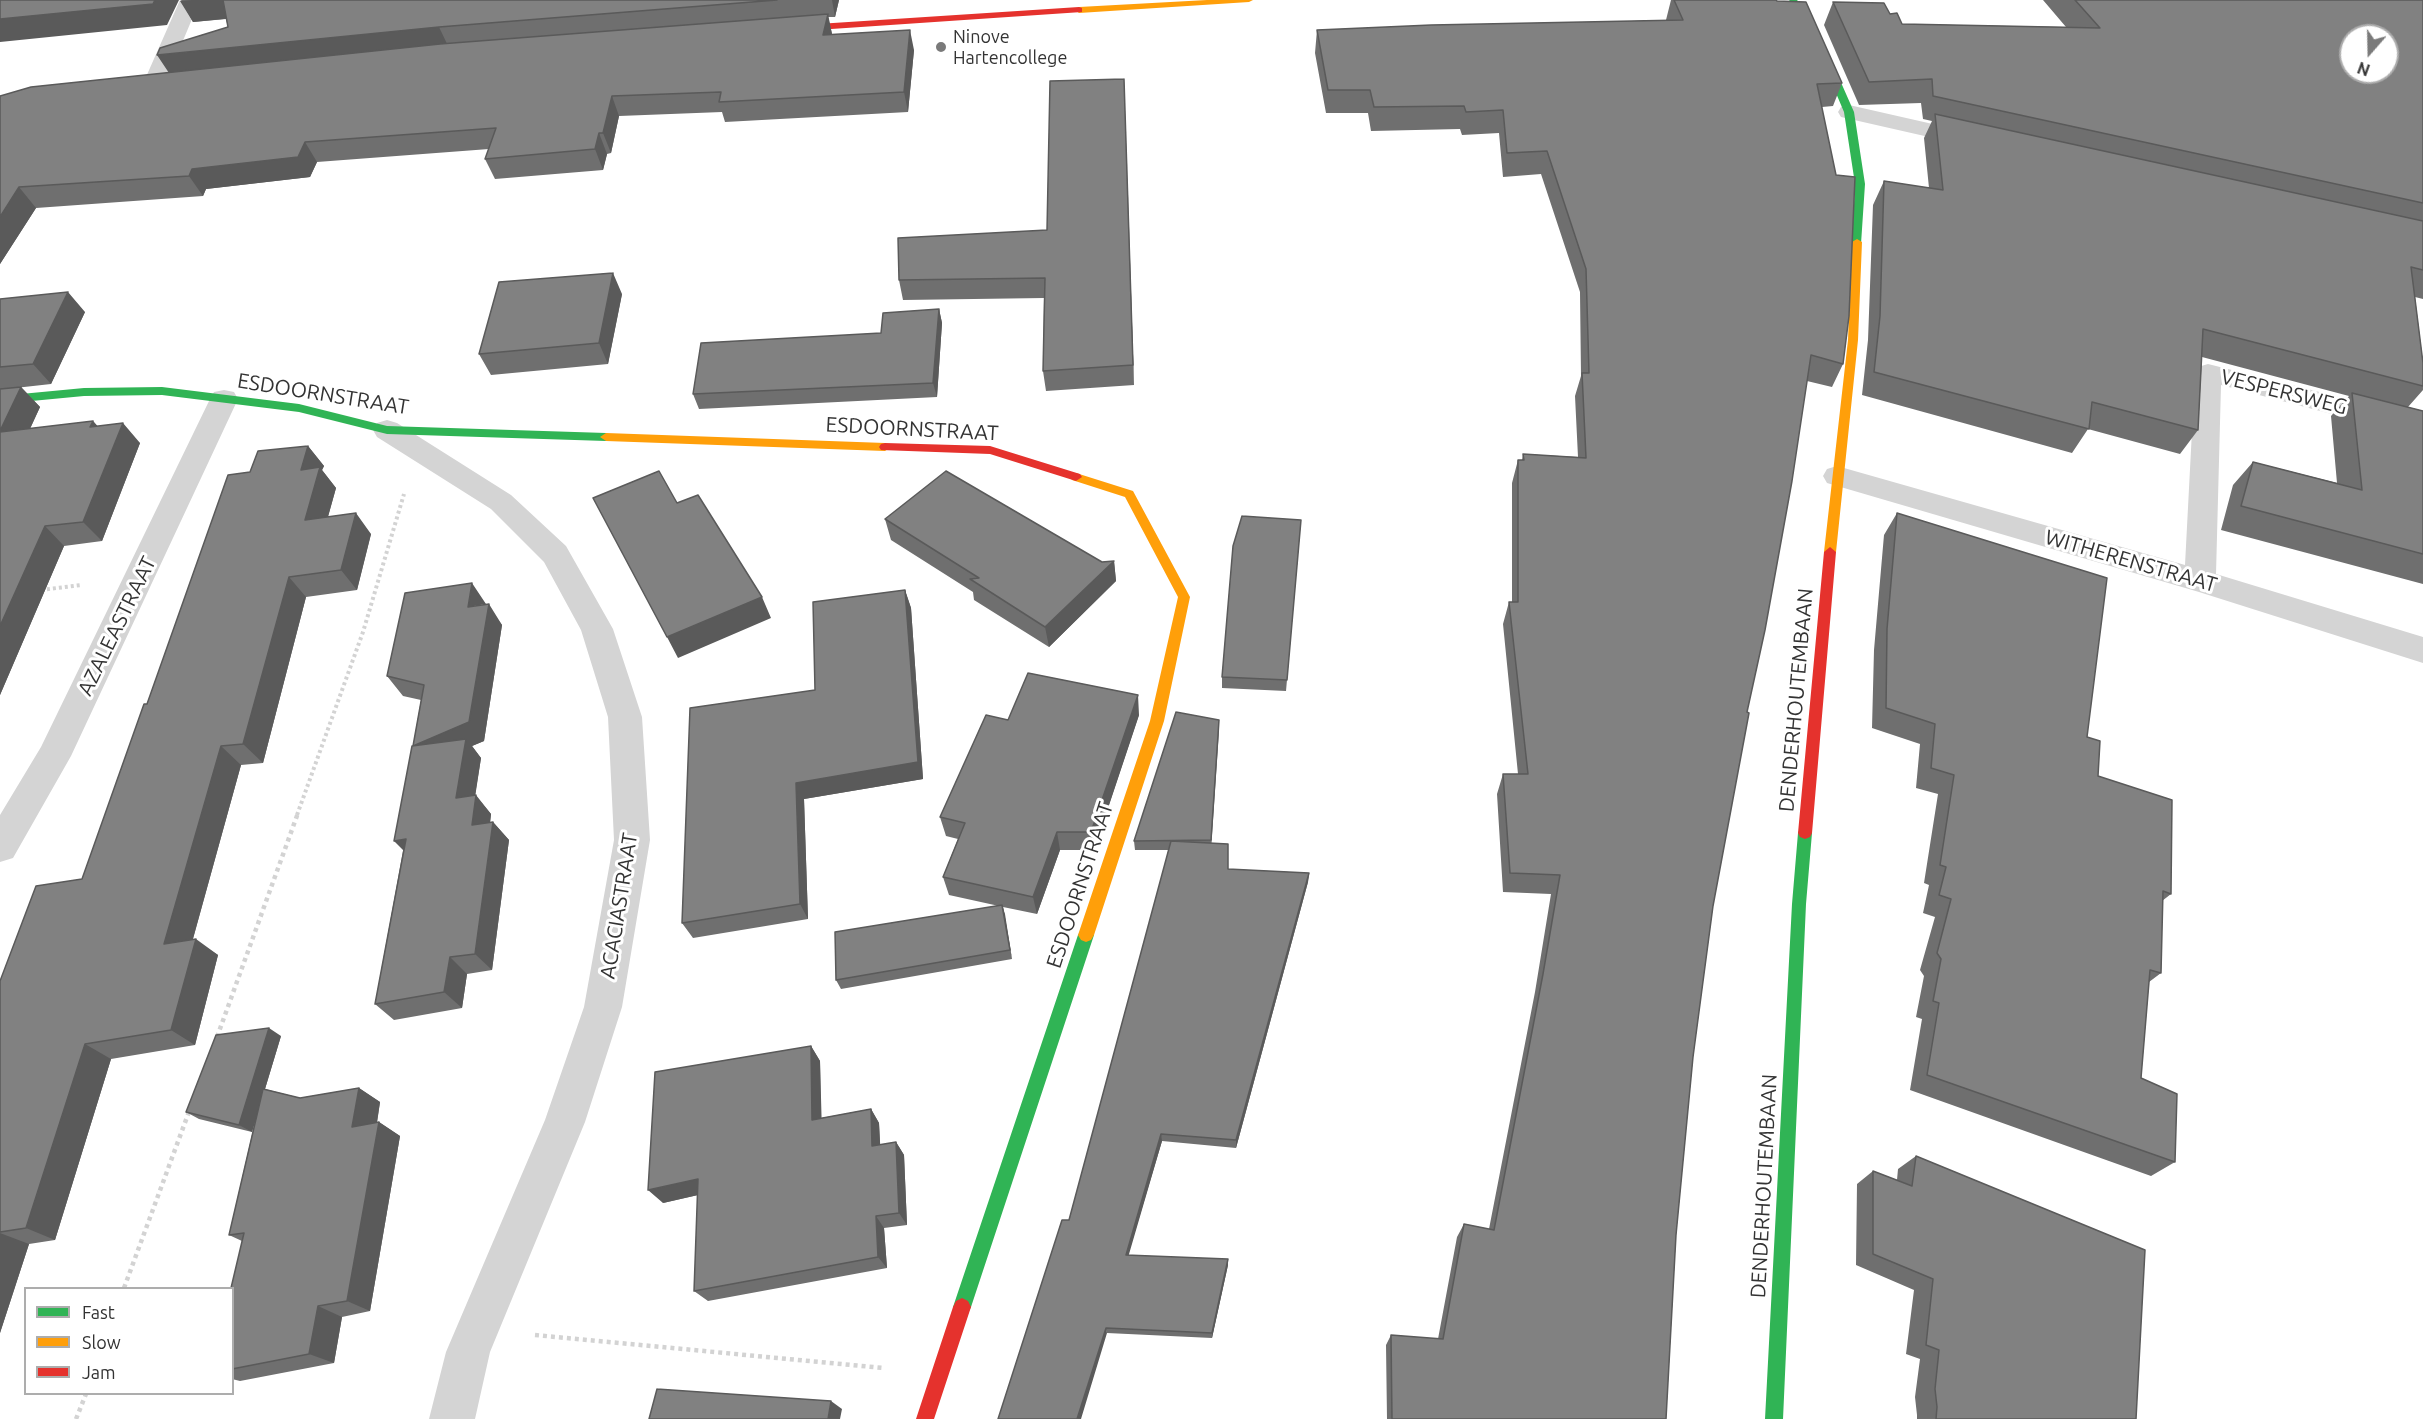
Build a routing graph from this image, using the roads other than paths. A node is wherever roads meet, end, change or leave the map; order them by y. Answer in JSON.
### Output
{"nodes":[{"id":1,"x":190,"y":0,"type":"edge"},
{"id":2,"x":1248,"y":0,"type":"edge"},
{"id":3,"x":1793,"y":0,"type":"edge"},
{"id":4,"x":767,"y":31,"type":"edge"},
{"id":5,"x":153,"y":86,"type":"edge"},
{"id":6,"x":1849,"y":112,"type":"junction"},
{"id":7,"x":1998,"y":145,"type":"edge"},
{"id":8,"x":224,"y":399,"type":"junction"},
{"id":9,"x":0,"y":400,"type":"edge"},
{"id":10,"x":2423,"y":428,"type":"edge"},
{"id":11,"x":387,"y":430,"type":"junction"},
{"id":12,"x":1837,"y":476,"type":"junction"},
{"id":13,"x":2200,"y":581,"type":"junction"},
{"id":14,"x":2423,"y":650,"type":"edge"},
{"id":15,"x":0,"y":847,"type":"edge"},
{"id":16,"x":452,"y":1419,"type":"edge"},
{"id":17,"x":926,"y":1419,"type":"edge"},
{"id":18,"x":1774,"y":1419,"type":"edge"}],
"edges":[{"from":1,"to":5,"type":"street"},
{"from":2,"to":4,"type":"street"},
{"from":3,"to":6,"type":"street","name":"DENDERHOUTEMBAAN"},
{"from":6,"to":7,"type":"street"},
{"from":6,"to":12,"type":"street","name":"DENDERHOUTEMBAAN"},
{"from":8,"to":9,"type":"street","name":"ESDOORNSTRAAT"},
{"from":8,"to":11,"type":"street","name":"ESDOORNSTRAAT"},
{"from":8,"to":15,"type":"street","name":"AZALEASTRAAT"},
{"from":10,"to":13,"type":"street","name":"VESPERSWEG"},
{"from":11,"to":16,"type":"street","name":"ACACIASTRAAT"},
{"from":11,"to":17,"type":"street","name":"ESDOORNSTRAAT"},
{"from":12,"to":13,"type":"street","name":"WITHERENSTRAAT"},
{"from":12,"to":18,"type":"street","name":"DENDERHOUTEMBAAN"},
{"from":13,"to":14,"type":"street","name":"WITHERENSTRAAT"}]}
